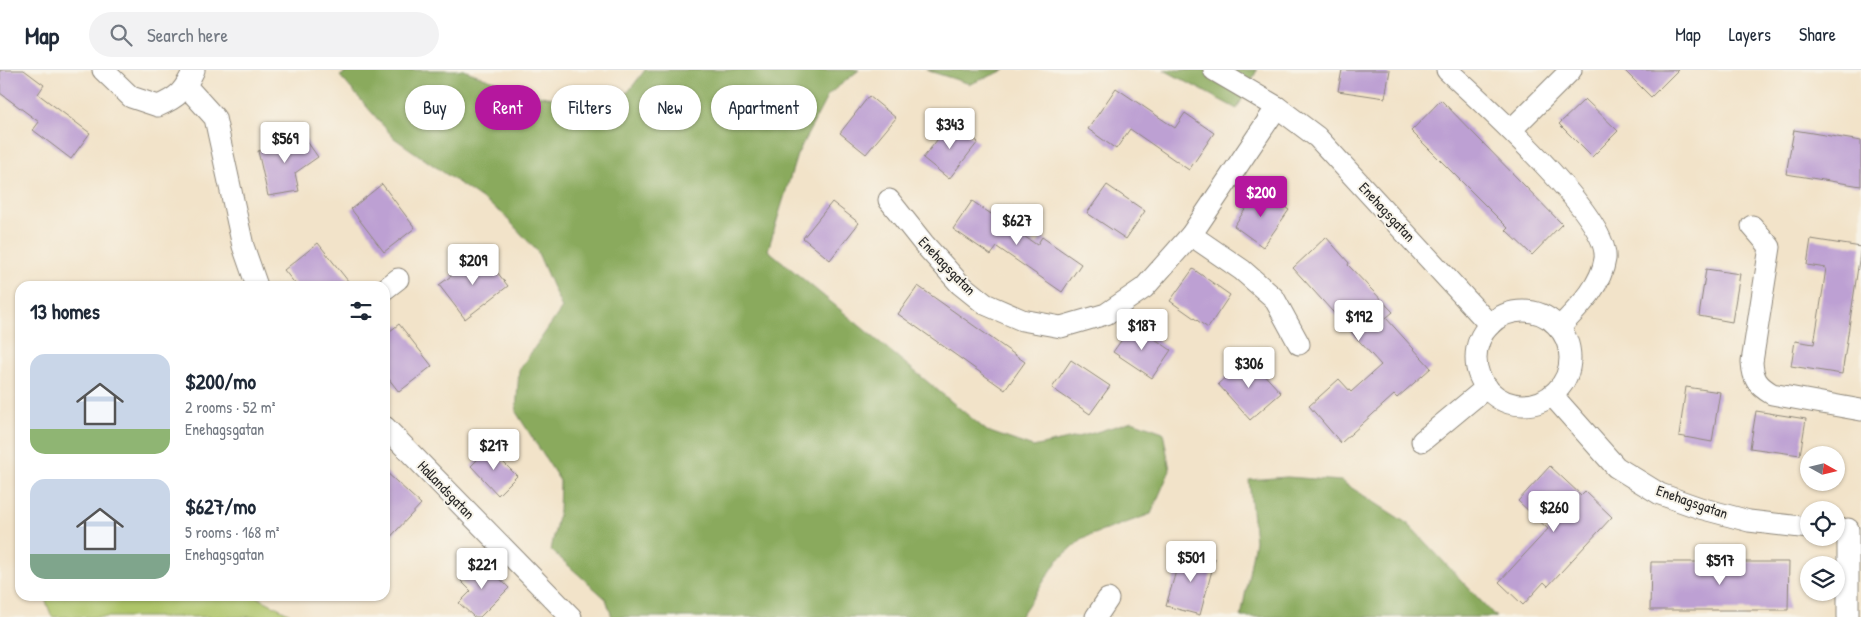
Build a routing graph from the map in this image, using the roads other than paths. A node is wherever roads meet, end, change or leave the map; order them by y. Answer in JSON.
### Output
{"nodes":[{"id":1,"x":103,"y":70,"type":"edge"},
{"id":2,"x":1214,"y":70,"type":"edge"},
{"id":3,"x":1447,"y":70,"type":"edge"},
{"id":4,"x":1571,"y":70,"type":"edge"},
{"id":5,"x":190,"y":78,"type":"edge"},
{"id":6,"x":1277,"y":107,"type":"junction"},
{"id":7,"x":1511,"y":130,"type":"junction"},
{"id":8,"x":889,"y":200,"type":"dead end"},
{"id":9,"x":1752,"y":226,"type":"dead end"},
{"id":10,"x":1191,"y":235,"type":"junction"},
{"id":11,"x":255,"y":281,"type":"edge"},
{"id":12,"x":1490,"y":325,"type":"junction"},
{"id":13,"x":1559,"y":328,"type":"junction"},
{"id":14,"x":1298,"y":344,"type":"dead end"},
{"id":15,"x":1487,"y":387,"type":"junction"},
{"id":16,"x":1552,"y":396,"type":"junction"},
{"id":17,"x":1861,"y":410,"type":"edge"},
{"id":18,"x":390,"y":432,"type":"edge"},
{"id":19,"x":1422,"y":441,"type":"dead end"},
{"id":20,"x":1800,"y":527,"type":"edge"},
{"id":21,"x":1848,"y":529,"type":"edge"},
{"id":22,"x":1108,"y":599,"type":"dead end"},
{"id":23,"x":571,"y":617,"type":"edge"},
{"id":24,"x":1096,"y":617,"type":"edge"},
{"id":25,"x":1848,"y":617,"type":"edge"}],
"edges":[{"from":1,"to":5,"type":"street"},
{"from":2,"to":6,"type":"street","name":"Enehagsgatan"},
{"from":3,"to":7,"type":"street"},
{"from":4,"to":7,"type":"street"},
{"from":5,"to":11,"type":"street"},
{"from":6,"to":10,"type":"street","name":"Enehagsgatan"},
{"from":6,"to":12,"type":"street","name":"Enehagsgatan"},
{"from":7,"to":13,"type":"street"},
{"from":8,"to":10,"type":"street","name":"Enehagsgatan"},
{"from":9,"to":17,"type":"street"},
{"from":10,"to":14,"type":"street"},
{"from":12,"to":13,"type":"street"},
{"from":12,"to":15,"type":"street"},
{"from":13,"to":16,"type":"street"},
{"from":15,"to":16,"type":"street"},
{"from":15,"to":19,"type":"street"},
{"from":16,"to":20,"type":"street","name":"Enehagsgatan"},
{"from":18,"to":23,"type":"street","name":"Hallandsgatan"},
{"from":21,"to":25,"type":"street"},
{"from":22,"to":24,"type":"street"}]}
